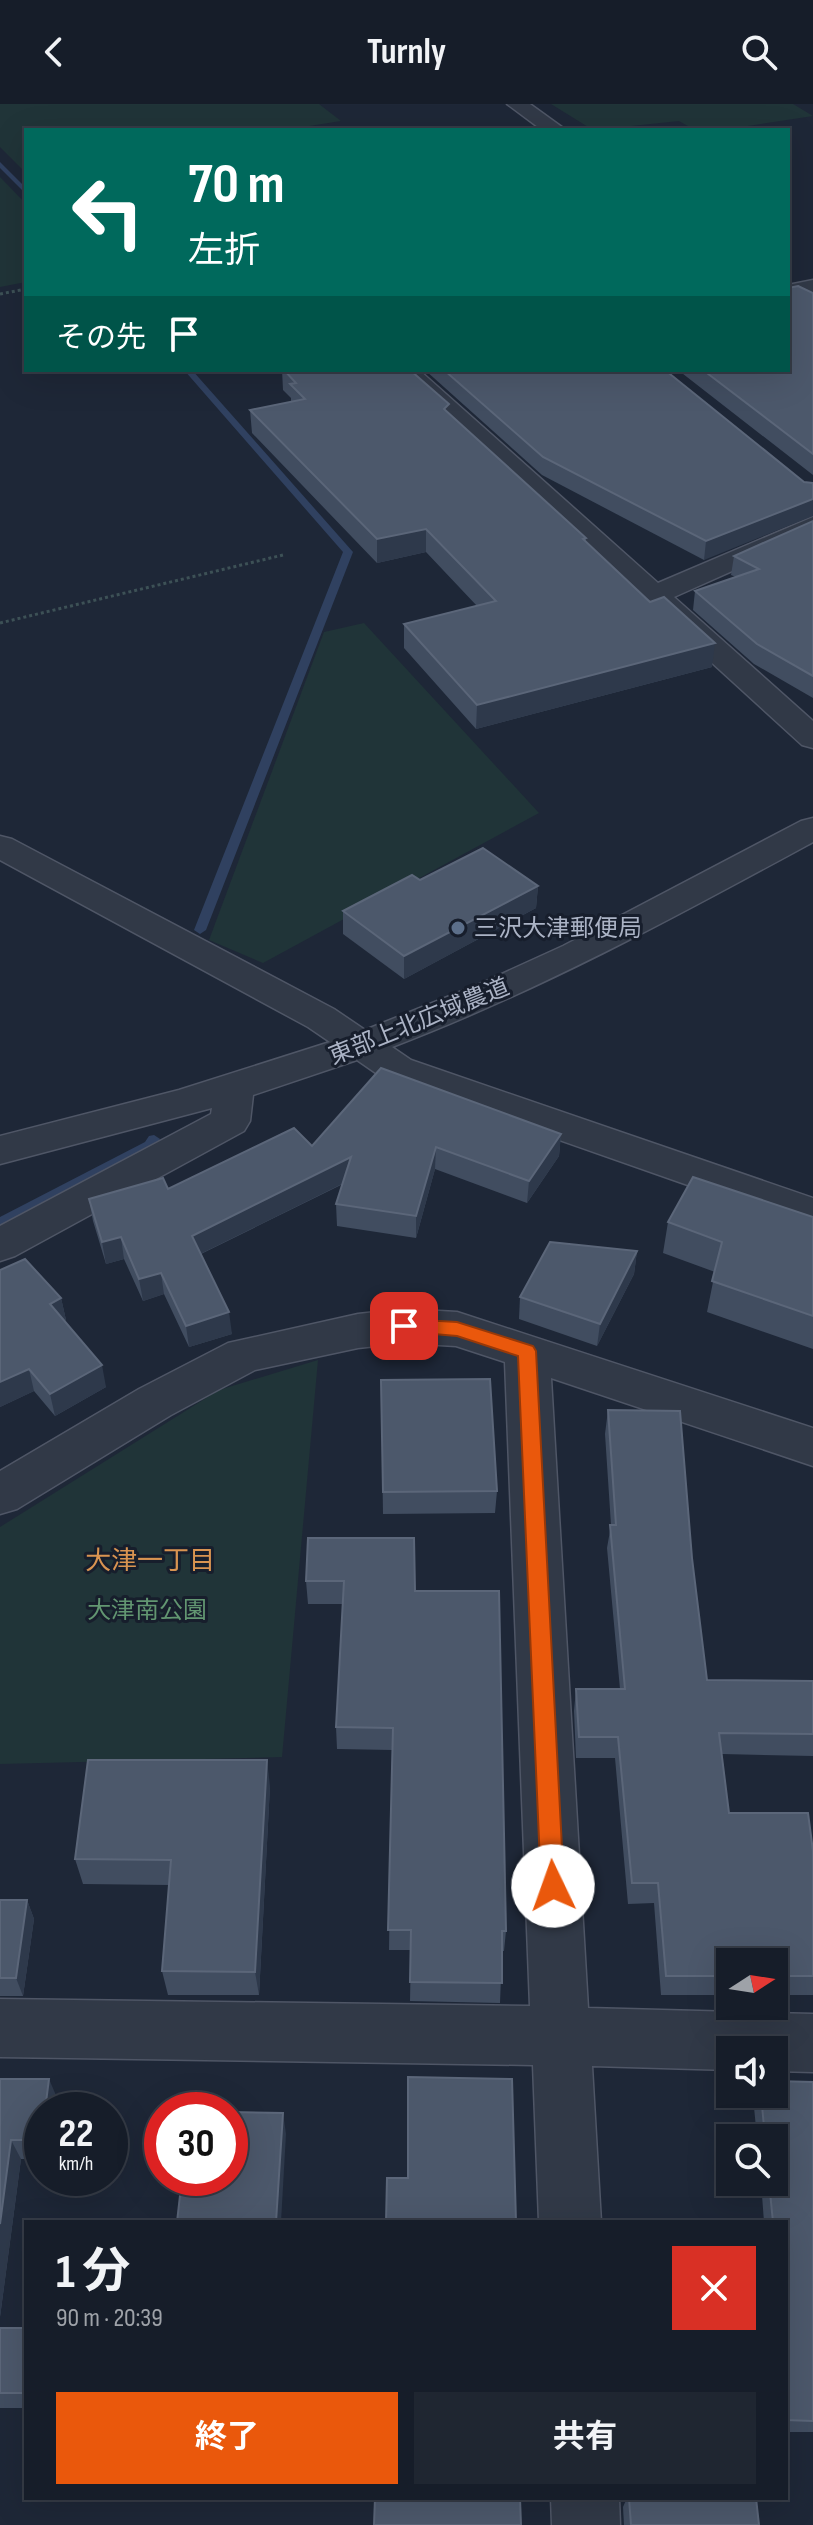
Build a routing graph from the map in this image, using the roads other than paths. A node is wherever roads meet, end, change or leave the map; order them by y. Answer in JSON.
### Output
{"nodes":[{"id":1,"x":517,"y":104,"type":"edge"},
{"id":2,"x":553,"y":128,"type":"edge"},
{"id":3,"x":406,"y":372,"type":"edge"},
{"id":4,"x":813,"y":525,"type":"edge"},
{"id":5,"x":655,"y":595,"type":"junction"},
{"id":6,"x":813,"y":738,"type":"edge"},
{"id":7,"x":813,"y":828,"type":"edge"},
{"id":8,"x":0,"y":846,"type":"edge"},
{"id":9,"x":363,"y":1046,"type":"junction"},
{"id":10,"x":234,"y":1089,"type":"junction"},
{"id":11,"x":0,"y":1150,"type":"edge"},
{"id":12,"x":813,"y":1214,"type":"edge"},
{"id":13,"x":0,"y":1245,"type":"edge"},
{"id":14,"x":527,"y":1351,"type":"junction"},
{"id":15,"x":813,"y":1447,"type":"edge"},
{"id":16,"x":0,"y":1495,"type":"edge"},
{"id":17,"x":0,"y":2028,"type":"edge"},
{"id":18,"x":560,"y":2036,"type":"junction"},
{"id":19,"x":813,"y":2043,"type":"edge"},
{"id":20,"x":570,"y":2220,"type":"edge"},
{"id":21,"x":585,"y":2500,"type":"edge"},
{"id":22,"x":586,"y":2525,"type":"edge"}],
"edges":[{"from":1,"to":2,"type":"street"},
{"from":3,"to":5,"type":"street"},
{"from":4,"to":5,"type":"street"},
{"from":5,"to":6,"type":"street"},
{"from":7,"to":9,"type":"street","name":"東部上北広域農道"},
{"from":8,"to":9,"type":"street"},
{"from":9,"to":10,"type":"street","name":"東部上北広域農道"},
{"from":9,"to":12,"type":"street"},
{"from":10,"to":11,"type":"street","name":"東部上北広域農道"},
{"from":10,"to":13,"type":"street"},
{"from":14,"to":15,"type":"street"},
{"from":14,"to":16,"type":"street"},
{"from":14,"to":18,"type":"street"},
{"from":17,"to":18,"type":"street"},
{"from":18,"to":19,"type":"street"},
{"from":18,"to":20,"type":"street"},
{"from":21,"to":22,"type":"street"}]}
